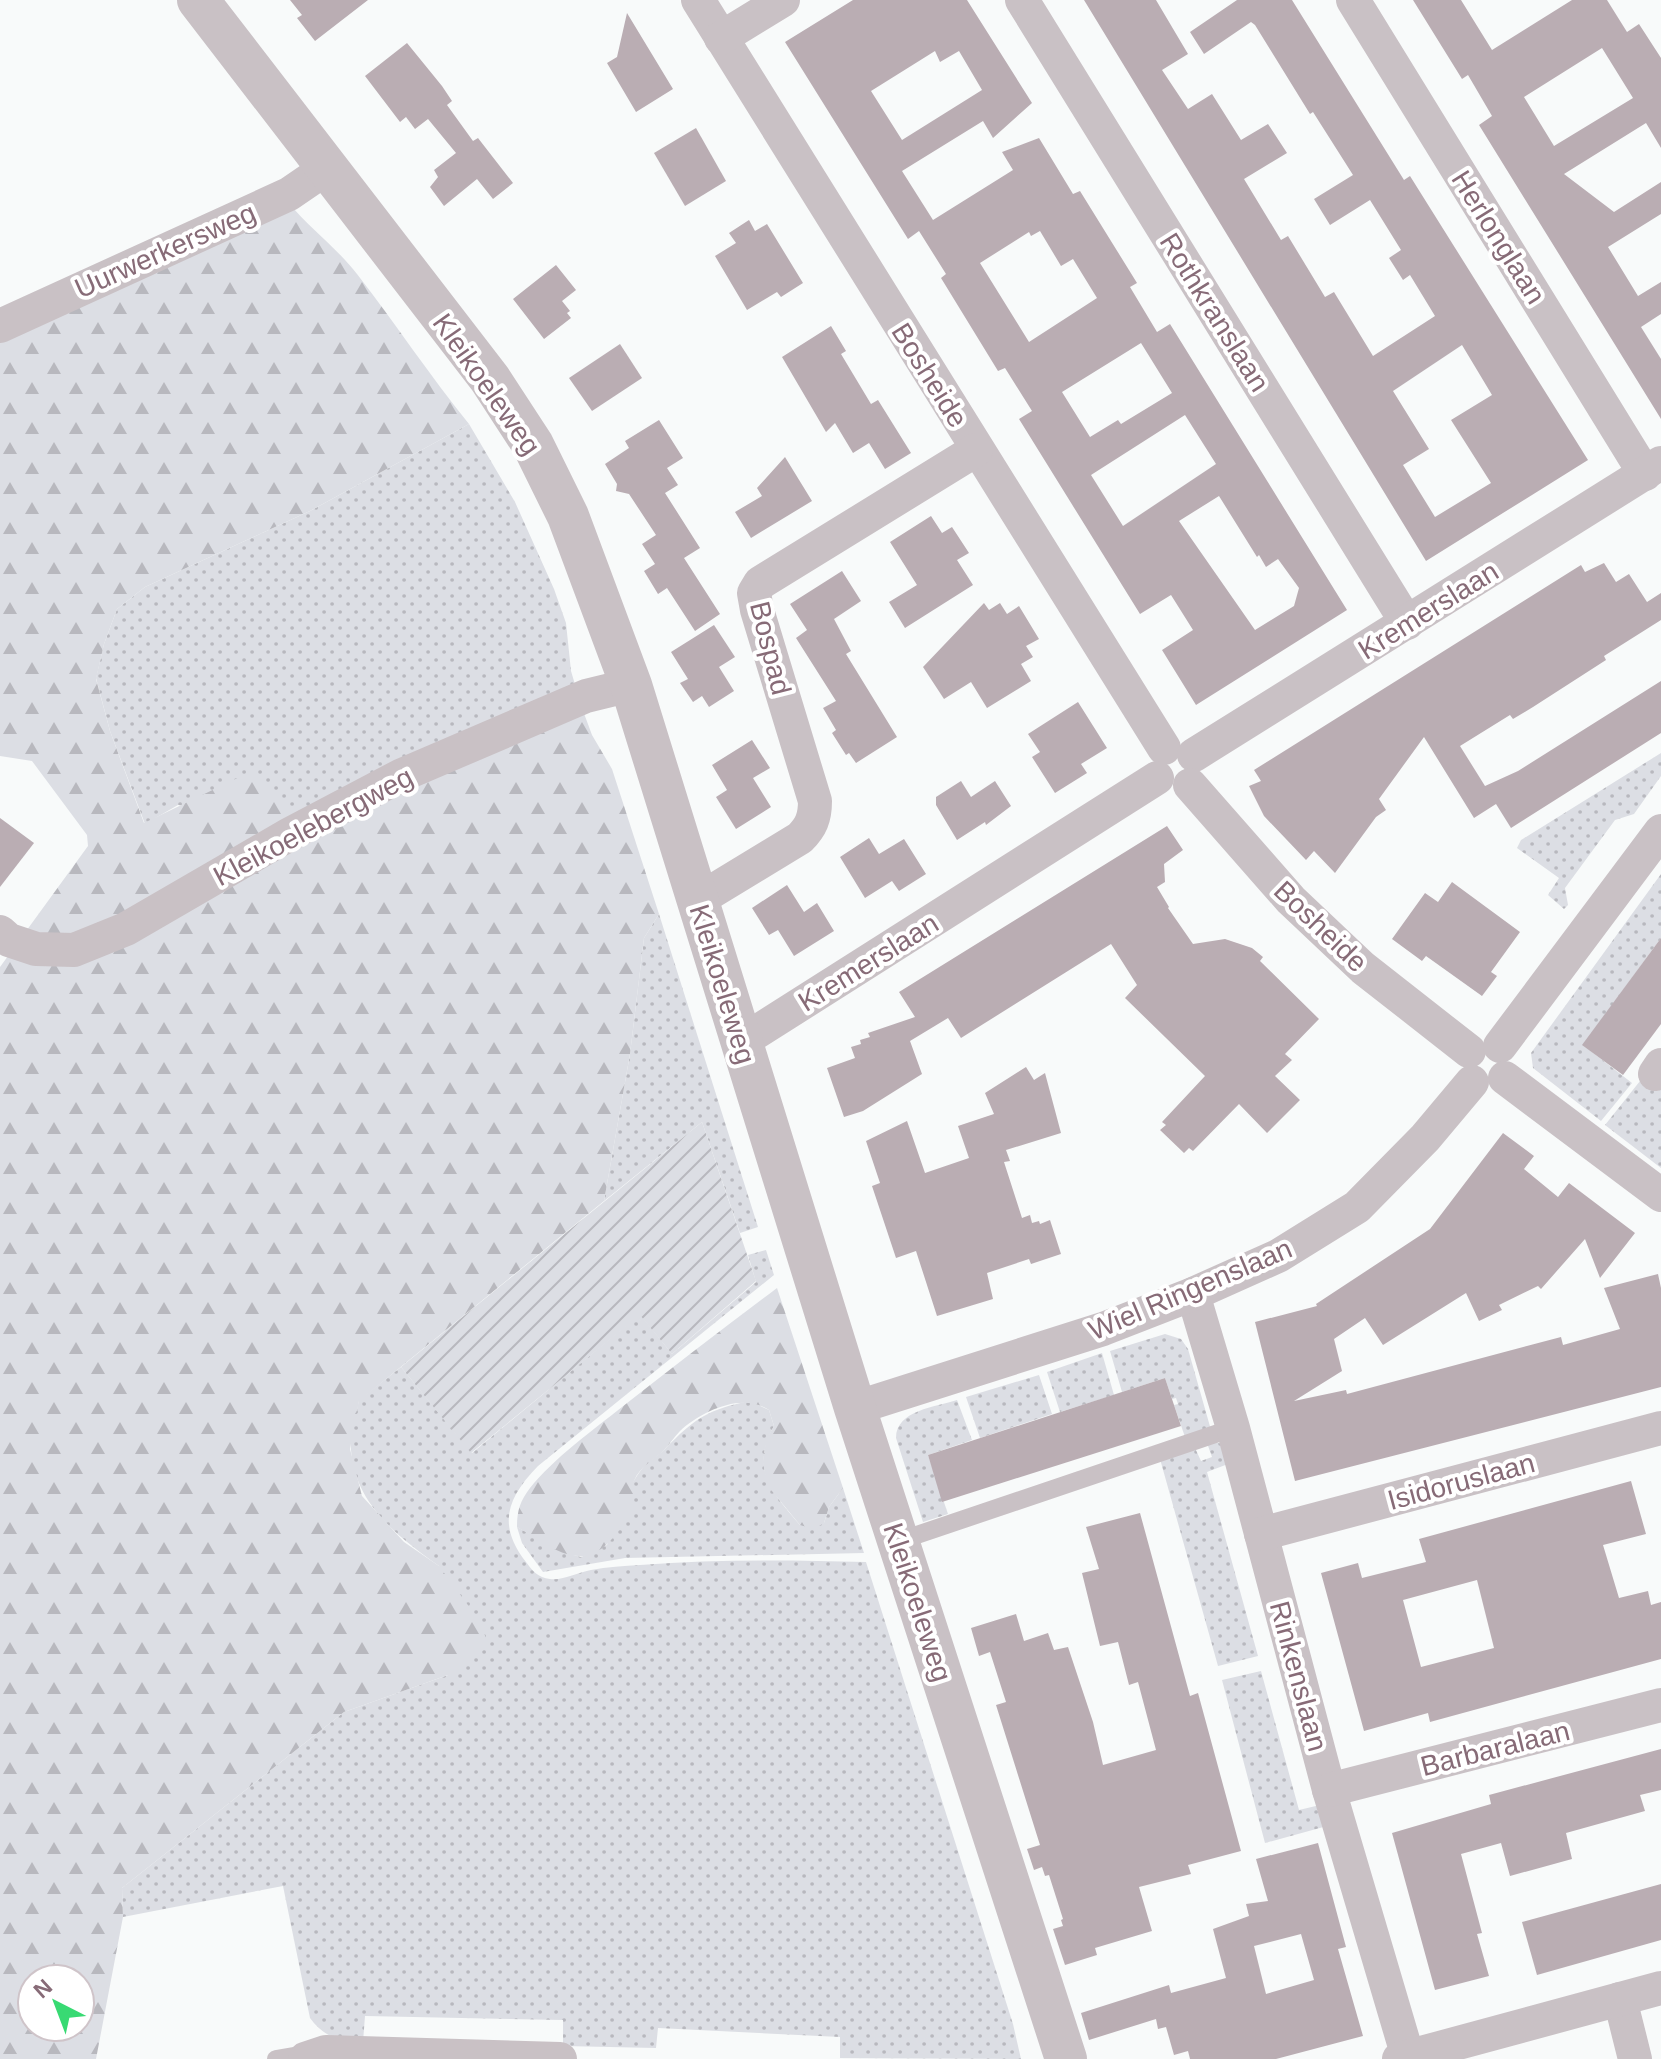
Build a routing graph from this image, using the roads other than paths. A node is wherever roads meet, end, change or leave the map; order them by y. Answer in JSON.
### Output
{"nodes":[{"id":1,"x":198,"y":0,"type":"edge"},
{"id":2,"x":698,"y":0,"type":"edge"},
{"id":3,"x":783,"y":0,"type":"edge"},
{"id":4,"x":1022,"y":0,"type":"edge"},
{"id":5,"x":1353,"y":0,"type":"edge"},
{"id":6,"x":721,"y":38,"type":"junction"},
{"id":7,"x":327,"y":168,"type":"junction"},
{"id":8,"x":0,"y":326,"type":"edge"},
{"id":9,"x":976,"y":450,"type":"junction"},
{"id":10,"x":1653,"y":468,"type":"edge"},
{"id":11,"x":1407,"y":623,"type":"junction"},
{"id":12,"x":631,"y":685,"type":"junction"},
{"id":13,"x":1176,"y":766,"type":"junction"},
{"id":14,"x":1661,"y":831,"type":"edge"},
{"id":15,"x":698,"y":900,"type":"junction"},
{"id":16,"x":0,"y":932,"type":"edge"},
{"id":17,"x":741,"y":1042,"type":"junction"},
{"id":18,"x":1486,"y":1064,"type":"junction"},
{"id":19,"x":1661,"y":1195,"type":"edge"},
{"id":20,"x":1193,"y":1294,"type":"junction"},
{"id":21,"x":855,"y":1408,"type":"junction"},
{"id":22,"x":1233,"y":1428,"type":"junction"},
{"id":23,"x":1661,"y":1428,"type":"edge"},
{"id":24,"x":1261,"y":1534,"type":"junction"},
{"id":25,"x":899,"y":1541,"type":"junction"},
{"id":26,"x":1661,"y":1705,"type":"edge"},
{"id":27,"x":1329,"y":1790,"type":"junction"},
{"id":28,"x":1661,"y":1988,"type":"edge"},
{"id":29,"x":1620,"y":1999,"type":"junction"},
{"id":30,"x":315,"y":2056,"type":"edge"},
{"id":31,"x":1404,"y":2058,"type":"edge"},
{"id":32,"x":276,"y":2059,"type":"edge"},
{"id":33,"x":560,"y":2059,"type":"edge"},
{"id":34,"x":1066,"y":2059,"type":"edge"},
{"id":35,"x":1635,"y":2059,"type":"edge"}],
"edges":[{"from":1,"to":7,"type":"street","name":"Kleikoeleweg"},
{"from":2,"to":6,"type":"street","name":"Bosheide"},
{"from":3,"to":6,"type":"street"},
{"from":4,"to":11,"type":"street","name":"Rothkranslaan"},
{"from":5,"to":10,"type":"street","name":"Herlonglaan"},
{"from":6,"to":9,"type":"street","name":"Bosheide"},
{"from":7,"to":8,"type":"street","name":"Uurwerkersweg"},
{"from":7,"to":12,"type":"street","name":"Kleikoeleweg"},
{"from":9,"to":13,"type":"street","name":"Bosheide"},
{"from":9,"to":15,"type":"street","name":"Bospad"},
{"from":10,"to":11,"type":"street","name":"Kremerslaan"},
{"from":11,"to":13,"type":"street","name":"Kremerslaan"},
{"from":12,"to":15,"type":"street","name":"Kleikoeleweg"},
{"from":12,"to":16,"type":"street","name":"Kleikoelebergweg"},
{"from":13,"to":17,"type":"street","name":"Kremerslaan"},
{"from":13,"to":18,"type":"street","name":"Bosheide"},
{"from":14,"to":18,"type":"street","name":"Wiel Ringenslaan"},
{"from":15,"to":17,"type":"street","name":"Kleikoeleweg"},
{"from":17,"to":21,"type":"street","name":"Kleikoeleweg"},
{"from":18,"to":19,"type":"street","name":"Bosheide"},
{"from":18,"to":20,"type":"street","name":"Wiel Ringenslaan"},
{"from":20,"to":21,"type":"street","name":"Wiel Ringenslaan"},
{"from":20,"to":22,"type":"street","name":"Rinkenslaan"},
{"from":21,"to":25,"type":"street","name":"Kleikoeleweg"},
{"from":22,"to":24,"type":"street","name":"Rinkenslaan"},
{"from":22,"to":25,"type":"lane"},
{"from":23,"to":24,"type":"street","name":"Isidoruslaan"},
{"from":24,"to":27,"type":"street","name":"Rinkenslaan"},
{"from":25,"to":34,"type":"street","name":"Kleikoeleweg"},
{"from":26,"to":27,"type":"street","name":"Barbaralaan"},
{"from":27,"to":31,"type":"street","name":"Rinkenslaan"},
{"from":28,"to":29,"type":"street"},
{"from":29,"to":31,"type":"street"},
{"from":29,"to":35,"type":"street"},
{"from":30,"to":32,"type":"lane"},
{"from":30,"to":33,"type":"street"}]}
